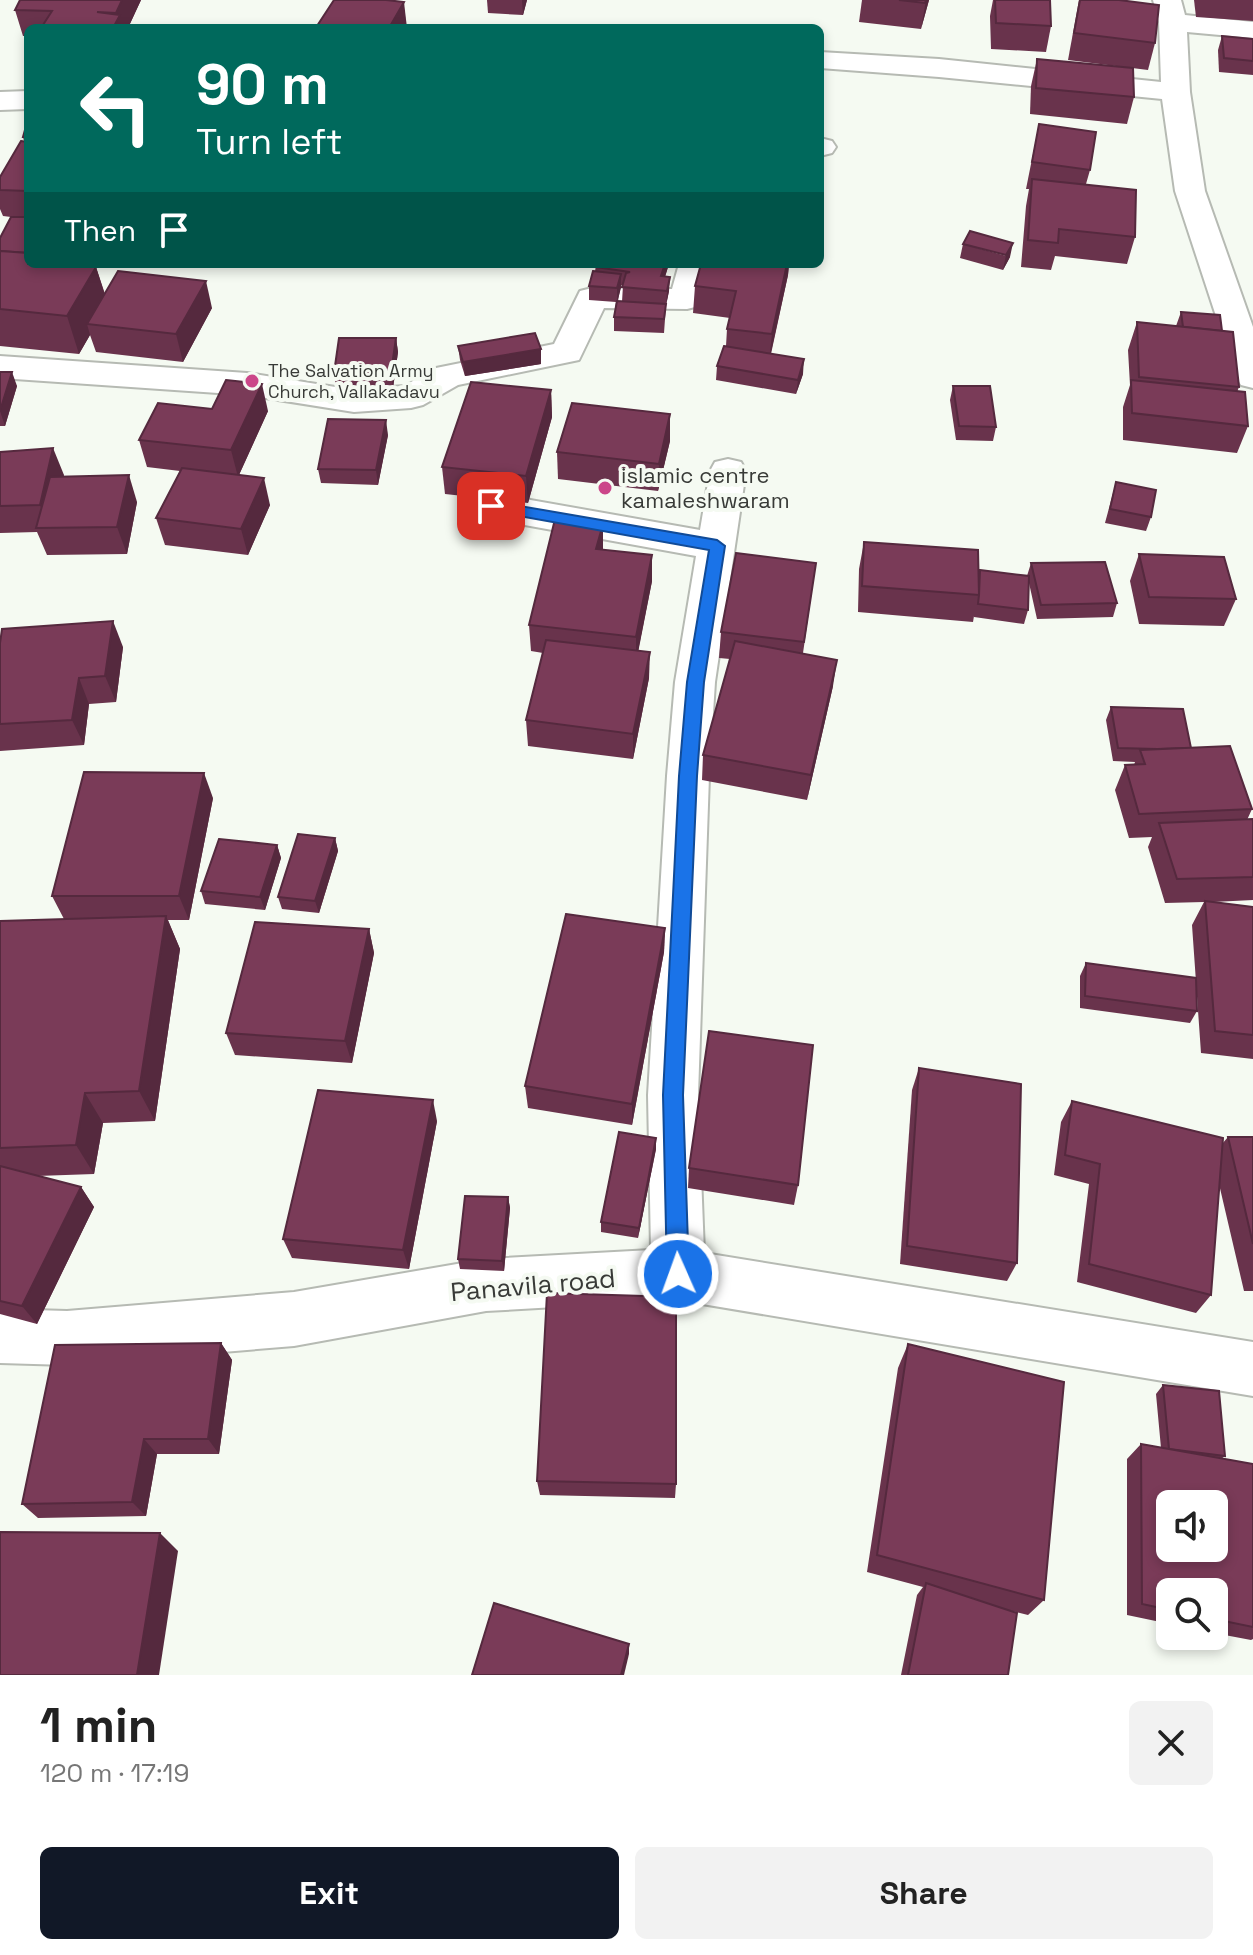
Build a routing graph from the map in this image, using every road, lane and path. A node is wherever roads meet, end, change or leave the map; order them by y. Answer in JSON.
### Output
{"nodes":[{"id":1,"x":1170,"y":11,"type":"edge"},
{"id":2,"x":1253,"y":30,"type":"edge"},
{"id":3,"x":824,"y":60,"type":"edge"},
{"id":4,"x":1176,"y":92,"type":"junction"},
{"id":5,"x":24,"y":100,"type":"edge"},
{"id":6,"x":0,"y":101,"type":"edge"},
{"id":7,"x":692,"y":268,"type":"dead end"},
{"id":8,"x":1217,"y":269,"type":"junction"},
{"id":9,"x":1253,"y":271,"type":"edge"},
{"id":10,"x":1242,"y":311,"type":"edge"},
{"id":11,"x":0,"y":367,"type":"edge"},
{"id":12,"x":1253,"y":377,"type":"edge"},
{"id":13,"x":728,"y":471,"type":"dead end"},
{"id":14,"x":491,"y":506,"type":"dead end"},
{"id":15,"x":717,"y":546,"type":"junction"},
{"id":16,"x":678,"y":1274,"type":"junction"},
{"id":17,"x":0,"y":1336,"type":"edge"},
{"id":18,"x":1253,"y":1369,"type":"edge"}],
"edges":[{"from":1,"to":2,"type":"street"},
{"from":1,"to":4,"type":"street"},
{"from":3,"to":4,"type":"street"},
{"from":4,"to":8,"type":"street"},
{"from":5,"to":6,"type":"street"},
{"from":7,"to":11,"type":"street"},
{"from":8,"to":9,"type":"street"},
{"from":8,"to":10,"type":"street"},
{"from":10,"to":12,"type":"street"},
{"from":13,"to":15,"type":"street"},
{"from":14,"to":15,"type":"street"},
{"from":15,"to":16,"type":"street"},
{"from":16,"to":17,"type":"street","name":"Panavila road"},
{"from":16,"to":18,"type":"street","name":"Panavila road"}]}
